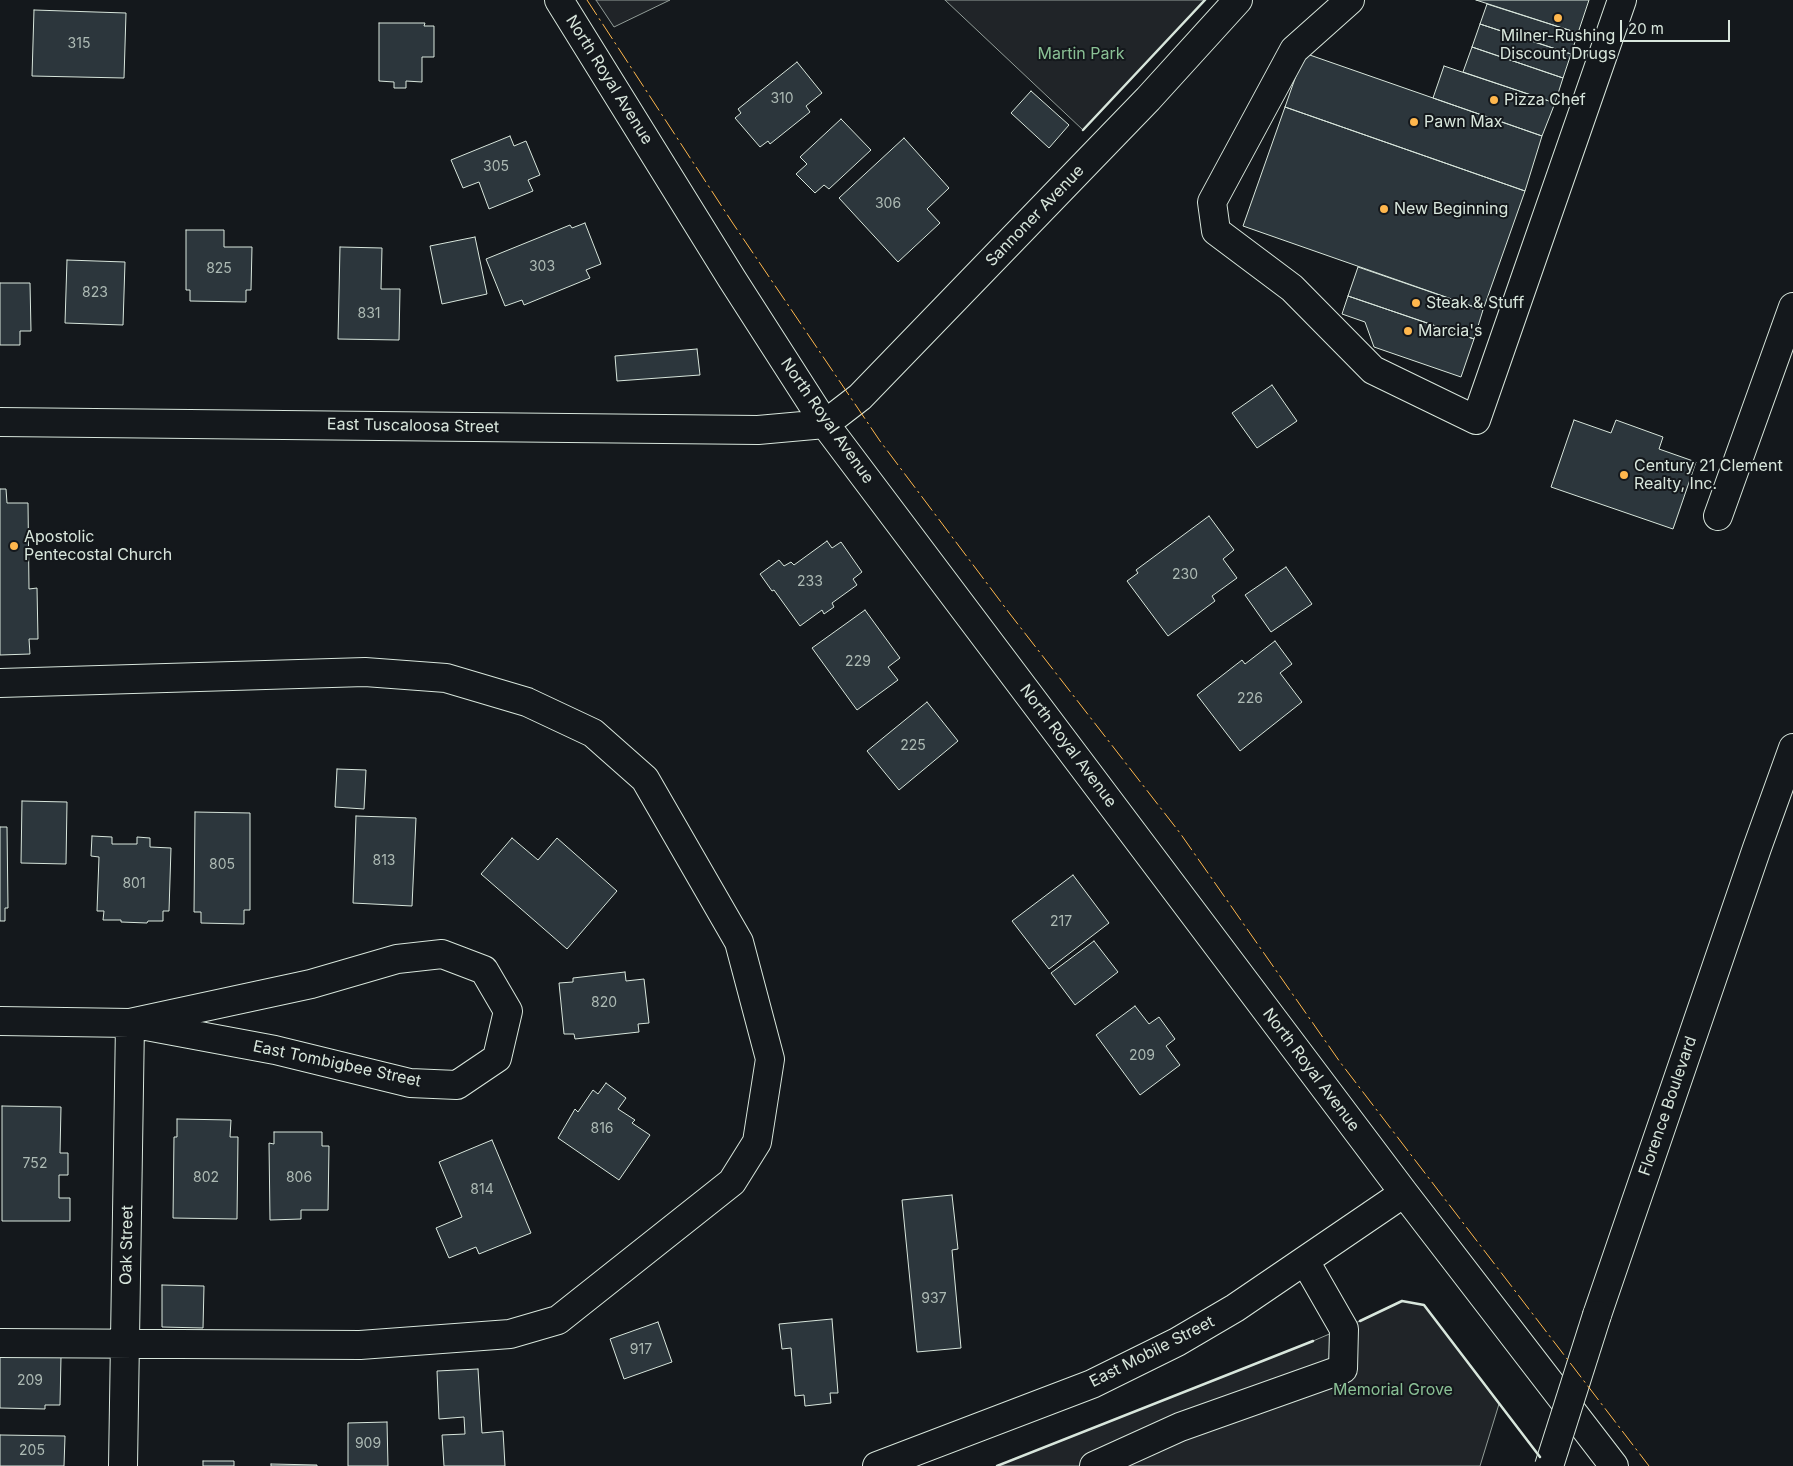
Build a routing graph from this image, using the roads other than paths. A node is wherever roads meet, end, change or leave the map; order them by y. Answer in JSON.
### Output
{"nodes":[{"id":1,"x":559,"y":0,"type":"edge"},
{"id":2,"x":1238,"y":0,"type":"edge"},
{"id":3,"x":1350,"y":0,"type":"edge"},
{"id":4,"x":1622,"y":0,"type":"edge"},
{"id":5,"x":1793,"y":307,"type":"edge"},
{"id":6,"x":0,"y":422,"type":"edge"},
{"id":7,"x":825,"y":424,"type":"junction"},
{"id":8,"x":1718,"y":516,"type":"dead end"},
{"id":9,"x":0,"y":683,"type":"edge"},
{"id":10,"x":1793,"y":748,"type":"edge"},
{"id":11,"x":0,"y":1021,"type":"edge"},
{"id":12,"x":130,"y":1023,"type":"junction"},
{"id":13,"x":1404,"y":1193,"type":"junction"},
{"id":14,"x":1305,"y":1261,"type":"junction"},
{"id":15,"x":0,"y":1343,"type":"edge"},
{"id":16,"x":125,"y":1344,"type":"junction"},
{"id":17,"x":123,"y":1466,"type":"edge"},
{"id":18,"x":877,"y":1466,"type":"edge"},
{"id":19,"x":1094,"y":1466,"type":"edge"},
{"id":20,"x":1549,"y":1466,"type":"edge"},
{"id":21,"x":1614,"y":1466,"type":"edge"}],
"edges":[{"from":1,"to":7,"type":"main road","name":"North Royal Avenue"},
{"from":2,"to":7,"type":"main road","name":"Sannoner Avenue"},
{"from":3,"to":4,"type":"main road"},
{"from":5,"to":8,"type":"main road"},
{"from":6,"to":7,"type":"main road","name":"East Tuscaloosa Street"},
{"from":7,"to":13,"type":"main road","name":"North Royal Avenue"},
{"from":9,"to":16,"type":"main road"},
{"from":10,"to":20,"type":"main road","name":"Florence Boulevard","bridge":true},
{"from":11,"to":12,"type":"main road","name":"East Tombigbee Street"},
{"from":12,"to":12,"type":"main road","name":"East Tombigbee Street"},
{"from":12,"to":16,"type":"main road","name":"Oak Street"},
{"from":13,"to":14,"type":"main road","name":"East Mobile Street"},
{"from":13,"to":21,"type":"main road","name":"North Royal Avenue"},
{"from":14,"to":18,"type":"main road","name":"East Mobile Street"},
{"from":14,"to":19,"type":"main road"},
{"from":15,"to":16,"type":"main road"},
{"from":16,"to":17,"type":"main road","name":"Oak Street"}]}
